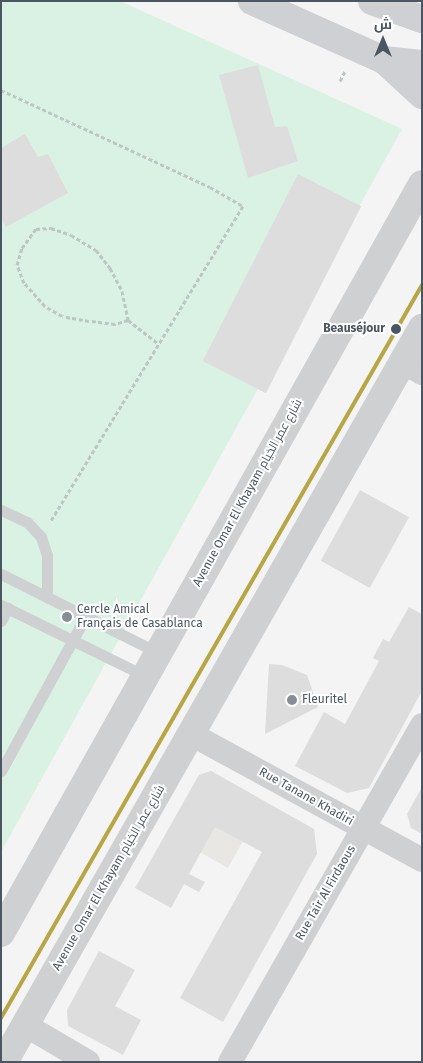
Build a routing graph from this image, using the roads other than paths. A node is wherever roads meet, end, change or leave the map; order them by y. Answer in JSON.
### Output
{"nodes":[{"id":1,"x":252,"y":1,"type":"edge"},
{"id":2,"x":372,"y":1,"type":"edge"},
{"id":3,"x":422,"y":19,"type":"edge"},
{"id":4,"x":384,"y":60,"type":"junction"},
{"id":5,"x":422,"y":64,"type":"edge"},
{"id":6,"x":422,"y":95,"type":"edge"},
{"id":7,"x":422,"y":184,"type":"edge"},
{"id":8,"x":422,"y":328,"type":"edge"},
{"id":9,"x":413,"y":367,"type":"edge"},
{"id":10,"x":1,"y":510,"type":"edge"},
{"id":11,"x":1,"y":574,"type":"edge"},
{"id":12,"x":47,"y":597,"type":"junction"},
{"id":13,"x":5,"y":606,"type":"edge"},
{"id":14,"x":86,"y":616,"type":"junction"},
{"id":15,"x":1,"y":621,"type":"edge"},
{"id":16,"x":73,"y":640,"type":"junction"},
{"id":17,"x":152,"y":665,"type":"junction"},
{"id":18,"x":422,"y":725,"type":"edge"},
{"id":19,"x":191,"y":734,"type":"junction"},
{"id":20,"x":1,"y":771,"type":"edge"},
{"id":21,"x":363,"y":828,"type":"junction"},
{"id":22,"x":422,"y":860,"type":"edge"},
{"id":23,"x":1,"y":933,"type":"edge"},
{"id":24,"x":25,"y":1025,"type":"junction"},
{"id":25,"x":4,"y":1062,"type":"edge"},
{"id":26,"x":88,"y":1062,"type":"edge"},
{"id":27,"x":230,"y":1062,"type":"edge"}],
"edges":[{"from":1,"to":4,"type":"main road"},
{"from":2,"to":3,"type":"main road"},
{"from":4,"to":5,"type":"main road"},
{"from":4,"to":6,"type":"main road"},
{"from":7,"to":17,"type":"street","name":"Avenue Omar El Khayam شارع عمر الخيام"},
{"from":8,"to":9,"type":"street","name":"Avenue Omar El Khayam شارع عمر الخيام"},
{"from":9,"to":19,"type":"street","name":"Avenue Omar El Khayam شارع عمر الخيام"},
{"from":10,"to":12,"type":"lane"},
{"from":11,"to":12,"type":"lane"},
{"from":12,"to":14,"type":"lane"},
{"from":13,"to":15,"type":"lane"},
{"from":13,"to":16,"type":"lane"},
{"from":14,"to":16,"type":"lane"},
{"from":14,"to":17,"type":"lane"},
{"from":16,"to":17,"type":"lane"},
{"from":16,"to":20,"type":"lane"},
{"from":17,"to":23,"type":"street","name":"Avenue Omar El Khayam شارع عمر الخيام"},
{"from":18,"to":21,"type":"street","name":"Rue Tair Al Firdaous"},
{"from":19,"to":21,"type":"street","name":"Rue Tanane Khadiri"},
{"from":19,"to":24,"type":"street","name":"Avenue Omar El Khayam شارع عمر الخيام"},
{"from":21,"to":22,"type":"street","name":"Rue Tanane Khadiri"},
{"from":21,"to":27,"type":"street","name":"Rue Tair Al Firdaous"},
{"from":24,"to":25,"type":"street","name":"Avenue Omar El Khayam شارع عمر الخيام"},
{"from":24,"to":26,"type":"street"}]}
